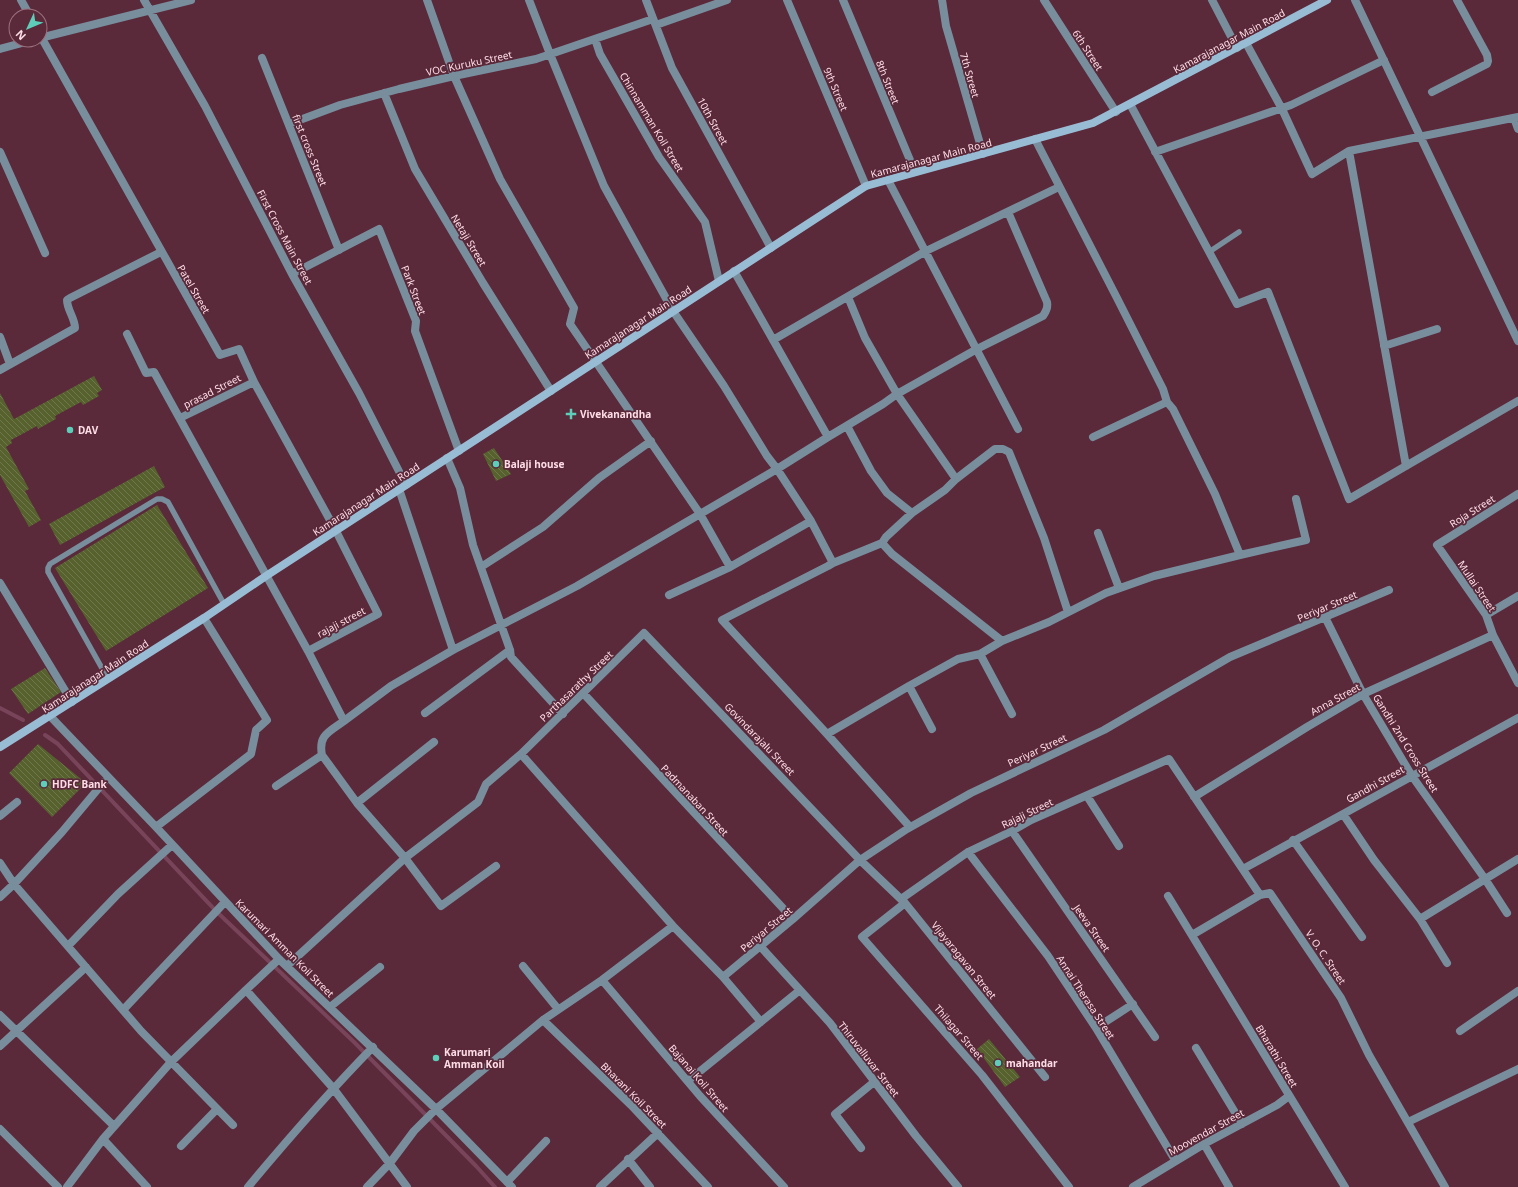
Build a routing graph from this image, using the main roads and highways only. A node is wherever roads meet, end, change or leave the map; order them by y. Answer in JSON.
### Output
{"nodes":[{"id":1,"x":1327,"y":0,"type":"edge"},
{"id":2,"x":0,"y":747,"type":"edge"}],
"edges":[{"from":1,"to":2,"type":"main road","name":"Kamarajanagar Main Road"}]}
